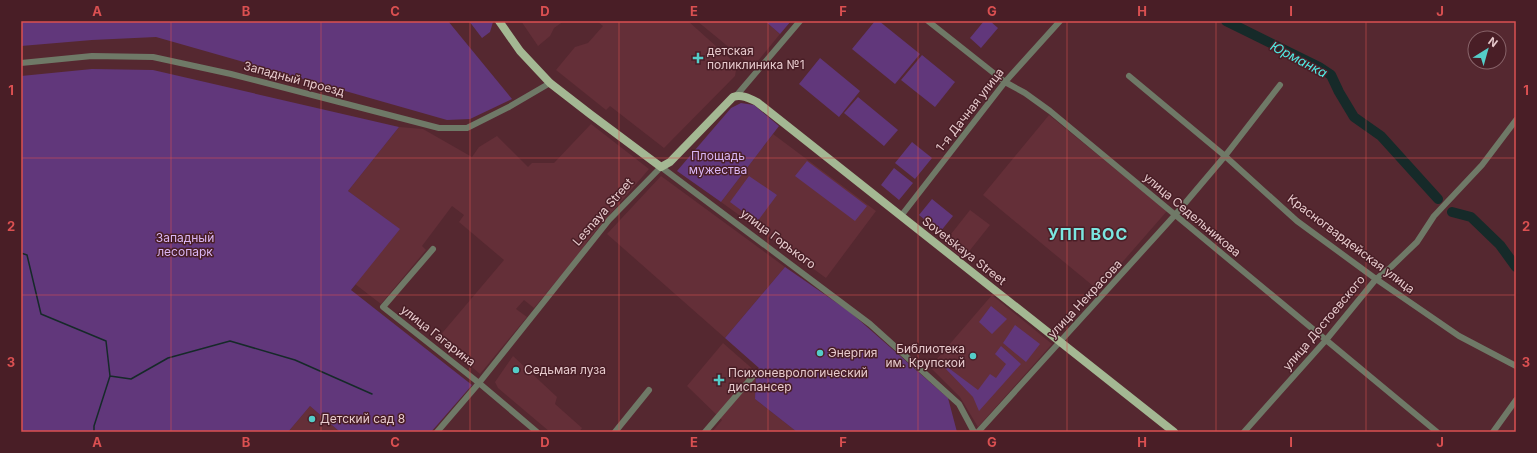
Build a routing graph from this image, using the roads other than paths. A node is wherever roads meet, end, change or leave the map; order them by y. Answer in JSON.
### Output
{"nodes":[{"id":1,"x":499,"y":21,"type":"edge"},
{"id":2,"x":800,"y":21,"type":"edge"},
{"id":3,"x":928,"y":21,"type":"edge"},
{"id":4,"x":1060,"y":21,"type":"edge"},
{"id":5,"x":21,"y":63,"type":"edge"},
{"id":6,"x":1129,"y":76,"type":"dead end"},
{"id":7,"x":1005,"y":82,"type":"junction"},
{"id":8,"x":550,"y":83,"type":"junction"},
{"id":9,"x":1280,"y":85,"type":"dead end"},
{"id":10,"x":736,"y":96,"type":"junction"},
{"id":11,"x":1516,"y":120,"type":"edge"},
{"id":12,"x":1224,"y":156,"type":"junction"},
{"id":13,"x":661,"y":167,"type":"junction"},
{"id":14,"x":1175,"y":215,"type":"junction"},
{"id":15,"x":901,"y":216,"type":"junction"},
{"id":16,"x":433,"y":249,"type":"dead end"},
{"id":17,"x":1376,"y":279,"type":"junction"},
{"id":18,"x":1326,"y":340,"type":"junction"},
{"id":19,"x":1060,"y":342,"type":"junction"},
{"id":20,"x":1516,"y":366,"type":"edge"},
{"id":21,"x":754,"y":375,"type":"dead end"},
{"id":22,"x":479,"y":383,"type":"junction"},
{"id":23,"x":649,"y":390,"type":"dead end"},
{"id":24,"x":1516,"y":400,"type":"edge"},
{"id":25,"x":437,"y":432,"type":"edge"},
{"id":26,"x":537,"y":432,"type":"edge"},
{"id":27,"x":616,"y":432,"type":"edge"},
{"id":28,"x":705,"y":432,"type":"edge"},
{"id":29,"x":974,"y":432,"type":"edge"},
{"id":30,"x":978,"y":432,"type":"edge"},
{"id":31,"x":1174,"y":432,"type":"edge"},
{"id":32,"x":1244,"y":432,"type":"edge"},
{"id":33,"x":1437,"y":432,"type":"edge"},
{"id":34,"x":1493,"y":432,"type":"edge"}],
"edges":[{"from":1,"to":8,"type":"main road","name":"улица Горького"},
{"from":2,"to":10,"type":"street","name":"Lesnaya Street"},
{"from":3,"to":7,"type":"street","name":"улица Седельникова"},
{"from":4,"to":7,"type":"street","name":"1-я Дачная улица"},
{"from":5,"to":8,"type":"street","name":"Западный проезд"},
{"from":6,"to":12,"type":"street","name":"Красногвардейская улица"},
{"from":7,"to":14,"type":"street","name":"улица Седельникова"},
{"from":7,"to":15,"type":"street","name":"1-я Дачная улица"},
{"from":8,"to":13,"type":"main road","name":"улица Горького"},
{"from":9,"to":12,"type":"street","name":"улица Некрасова"},
{"from":10,"to":13,"type":"main road","name":"Lesnaya Street"},
{"from":10,"to":15,"type":"main road","name":"Sovetskaya Street"},
{"from":11,"to":17,"type":"street","name":"улица Достоевского"},
{"from":12,"to":14,"type":"street","name":"улица Некрасова"},
{"from":12,"to":17,"type":"street","name":"Красногвардейская улица"},
{"from":13,"to":22,"type":"street","name":"Lesnaya Street"},
{"from":13,"to":29,"type":"street","name":"улица Горького"},
{"from":14,"to":18,"type":"street","name":"улица Седельникова"},
{"from":14,"to":19,"type":"street","name":"улица Некрасова"},
{"from":15,"to":19,"type":"main road","name":"Sovetskaya Street"},
{"from":16,"to":22,"type":"street","name":"улица Гагарина"},
{"from":17,"to":18,"type":"street","name":"улица Достоевского"},
{"from":17,"to":20,"type":"street","name":"Красногвардейская улица"},
{"from":18,"to":32,"type":"street","name":"улица Достоевского"},
{"from":18,"to":33,"type":"street","name":"улица Седельникова"},
{"from":19,"to":30,"type":"street","name":"улица Некрасова"},
{"from":19,"to":31,"type":"main road","name":"Sovetskaya Street"},
{"from":21,"to":28,"type":"street"},
{"from":22,"to":25,"type":"street","name":"Lesnaya Street"},
{"from":22,"to":26,"type":"street","name":"улица Гагарина"},
{"from":23,"to":27,"type":"street"},
{"from":24,"to":34,"type":"street"}]}
